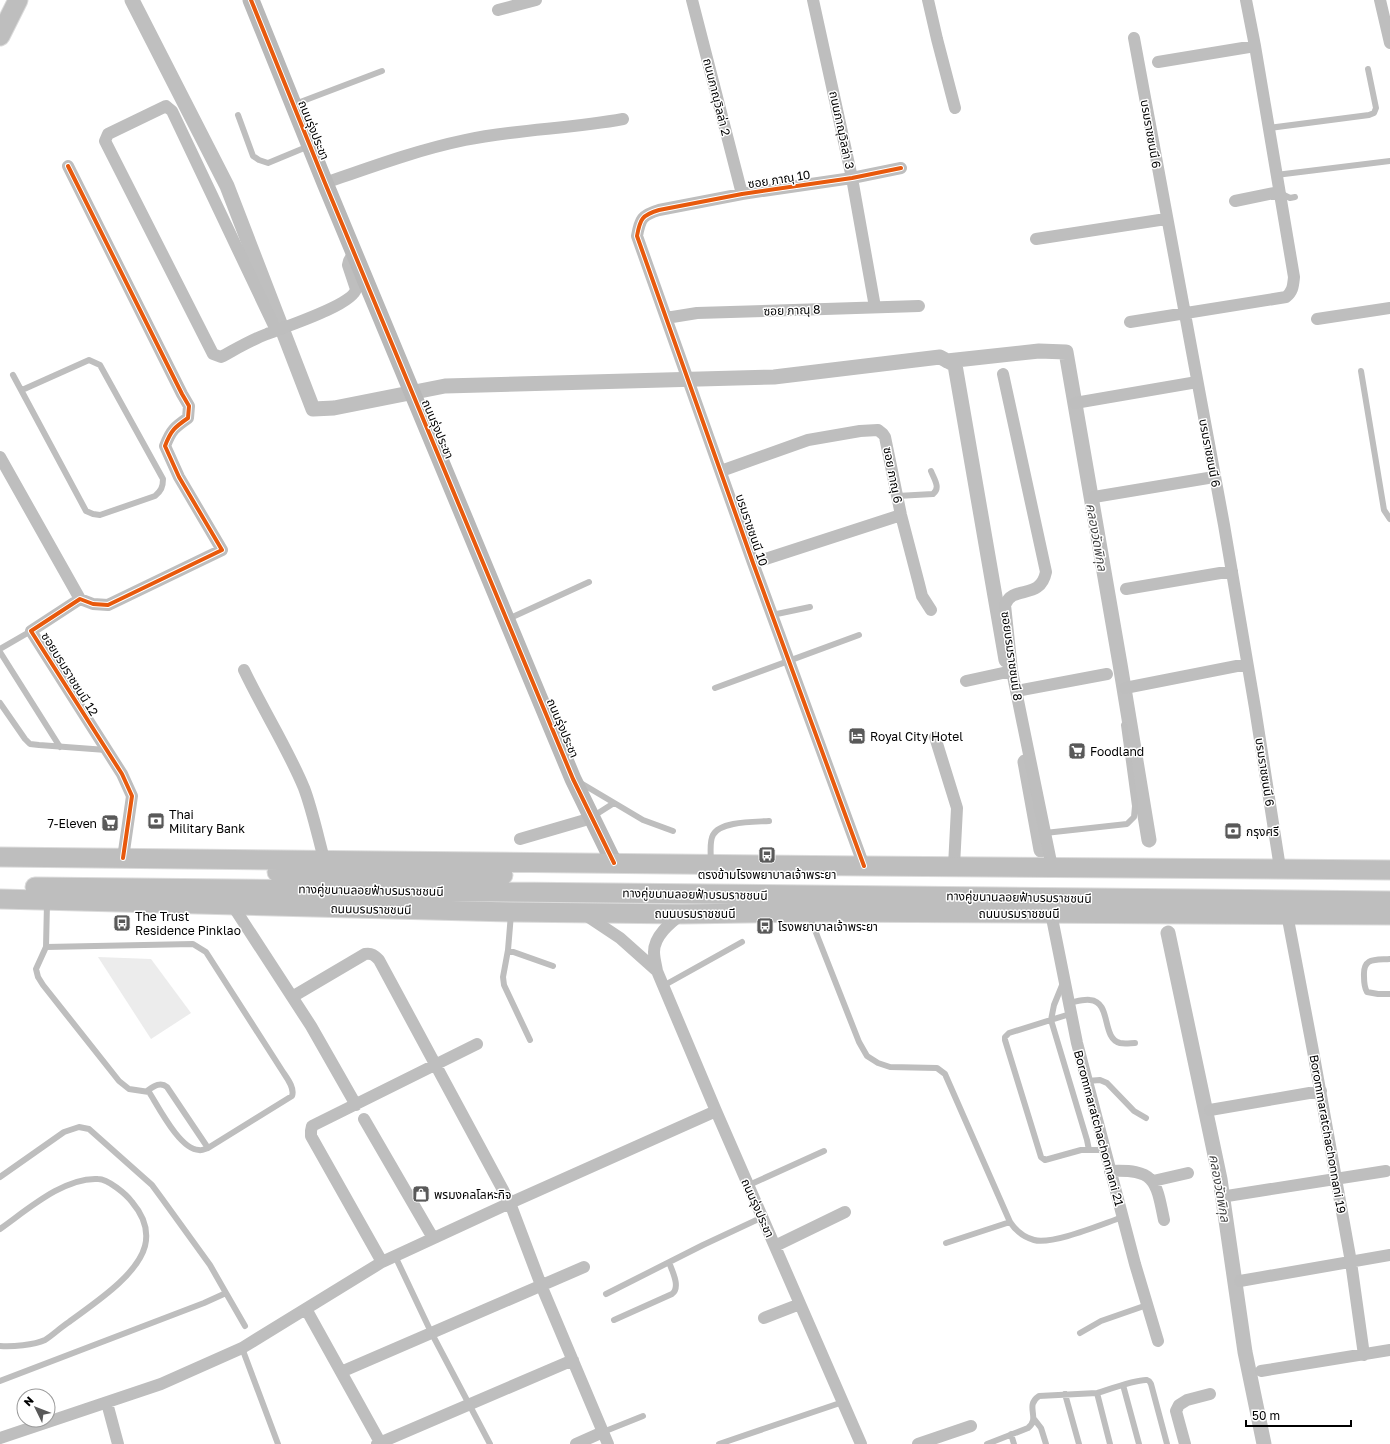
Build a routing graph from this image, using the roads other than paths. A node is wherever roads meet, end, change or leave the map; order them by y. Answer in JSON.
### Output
{"nodes":[{"id":1,"x":18,"y":0,"type":"edge"},
{"id":2,"x":251,"y":0,"type":"edge"},
{"id":3,"x":536,"y":0,"type":"edge"},
{"id":4,"x":692,"y":0,"type":"edge"},
{"id":5,"x":813,"y":0,"type":"edge"},
{"id":6,"x":928,"y":0,"type":"edge"},
{"id":7,"x":1246,"y":0,"type":"edge"},
{"id":8,"x":1380,"y":0,"type":"edge"},
{"id":9,"x":498,"y":10,"type":"dead end"},
{"id":10,"x":1387,"y":16,"type":"edge"},
{"id":11,"x":0,"y":36,"type":"edge"},
{"id":12,"x":1134,"y":38,"type":"dead end"},
{"id":13,"x":1390,"y":43,"type":"edge"},
{"id":14,"x":1255,"y":46,"type":"junction"},
{"id":15,"x":1158,"y":62,"type":"dead end"},
{"id":16,"x":1368,"y":69,"type":"dead end"},
{"id":17,"x":382,"y":71,"type":"dead end"},
{"id":18,"x":294,"y":104,"type":"junction"},
{"id":19,"x":955,"y":108,"type":"dead end"},
{"id":20,"x":238,"y":115,"type":"dead end"},
{"id":21,"x":622,"y":119,"type":"dead end"},
{"id":22,"x":1269,"y":128,"type":"junction"},
{"id":23,"x":310,"y":146,"type":"junction"},
{"id":24,"x":1390,"y":161,"type":"edge"},
{"id":25,"x":68,"y":166,"type":"dead end"},
{"id":26,"x":901,"y":168,"type":"dead end"},
{"id":27,"x":1276,"y":175,"type":"junction"},
{"id":28,"x":852,"y":178,"type":"junction"},
{"id":29,"x":325,"y":183,"type":"junction"},
{"id":30,"x":1279,"y":192,"type":"junction"},
{"id":31,"x":742,"y":194,"type":"junction"},
{"id":32,"x":1295,"y":197,"type":"dead end"},
{"id":33,"x":1235,"y":201,"type":"dead end"},
{"id":34,"x":659,"y":210,"type":"joint"},
{"id":35,"x":1166,"y":219,"type":"junction"},
{"id":36,"x":1036,"y":239,"type":"dead end"},
{"id":37,"x":354,"y":252,"type":"junction"},
{"id":38,"x":919,"y":306,"type":"dead end"},
{"id":39,"x":874,"y":307,"type":"junction"},
{"id":40,"x":1390,"y":308,"type":"edge"},
{"id":41,"x":1184,"y":314,"type":"junction"},
{"id":42,"x":666,"y":318,"type":"junction"},
{"id":43,"x":1317,"y":319,"type":"dead end"},
{"id":44,"x":1130,"y":322,"type":"dead end"},
{"id":45,"x":276,"y":330,"type":"junction"},
{"id":46,"x":1361,"y":371,"type":"dead end"},
{"id":47,"x":1002,"y":374,"type":"dead end"},
{"id":48,"x":13,"y":375,"type":"dead end"},
{"id":49,"x":1197,"y":382,"type":"junction"},
{"id":50,"x":22,"y":390,"type":"junction"},
{"id":51,"x":1075,"y":403,"type":"dead end"},
{"id":52,"x":0,"y":457,"type":"edge"},
{"id":53,"x":721,"y":470,"type":"junction"},
{"id":54,"x":931,"y":471,"type":"dead end"},
{"id":55,"x":1214,"y":477,"type":"junction"},
{"id":56,"x":897,"y":496,"type":"junction"},
{"id":57,"x":1094,"y":498,"type":"dead end"},
{"id":58,"x":901,"y":515,"type":"junction"},
{"id":59,"x":1390,"y":519,"type":"edge"},
{"id":60,"x":753,"y":563,"type":"junction"},
{"id":61,"x":1232,"y":571,"type":"junction"},
{"id":62,"x":589,"y":582,"type":"dead end"},
{"id":63,"x":1126,"y":589,"type":"dead end"},
{"id":64,"x":80,"y":599,"type":"junction"},
{"id":65,"x":810,"y":607,"type":"dead end"},
{"id":66,"x":931,"y":610,"type":"dead end"},
{"id":67,"x":772,"y":615,"type":"junction"},
{"id":68,"x":507,"y":619,"type":"junction"},
{"id":69,"x":31,"y":630,"type":"junction"},
{"id":70,"x":858,"y":635,"type":"dead end"},
{"id":71,"x":0,"y":650,"type":"edge"},
{"id":72,"x":789,"y":661,"type":"junction"},
{"id":73,"x":1247,"y":664,"type":"junction"},
{"id":74,"x":244,"y":670,"type":"dead end"},
{"id":75,"x":1012,"y":670,"type":"junction"},
{"id":76,"x":1107,"y":674,"type":"dead end"},
{"id":77,"x":966,"y":680,"type":"dead end"},
{"id":78,"x":715,"y":688,"type":"dead end"},
{"id":79,"x":1125,"y":688,"type":"dead end"},
{"id":80,"x":1016,"y":691,"type":"junction"},
{"id":81,"x":0,"y":703,"type":"edge"},
{"id":82,"x":1124,"y":725,"type":"dead end"},
{"id":83,"x":935,"y":737,"type":"dead end"},
{"id":84,"x":60,"y":747,"type":"junction"},
{"id":85,"x":106,"y":750,"type":"junction"},
{"id":86,"x":574,"y":779,"type":"junction"},
{"id":87,"x":614,"y":803,"type":"junction"},
{"id":88,"x":592,"y":818,"type":"junction"},
{"id":89,"x":769,"y":821,"type":"dead end"},
{"id":90,"x":673,"y":831,"type":"dead end"},
{"id":91,"x":1045,"y":833,"type":"junction"},
{"id":92,"x":520,"y":839,"type":"dead end"},
{"id":93,"x":0,"y":856,"type":"edge"},
{"id":94,"x":123,"y":858,"type":"junction"},
{"id":95,"x":324,"y":859,"type":"junction"},
{"id":96,"x":614,"y":863,"type":"junction"},
{"id":97,"x":711,"y":864,"type":"junction"},
{"id":98,"x":864,"y":866,"type":"junction"},
{"id":99,"x":954,"y":866,"type":"junction"},
{"id":100,"x":1052,"y":867,"type":"junction"},
{"id":101,"x":1280,"y":868,"type":"junction"},
{"id":102,"x":0,"y":869,"type":"edge"},
{"id":103,"x":1390,"y":870,"type":"edge"},
{"id":104,"x":1390,"y":882,"type":"edge"},
{"id":105,"x":0,"y":886,"type":"edge"},
{"id":106,"x":0,"y":899,"type":"edge"},
{"id":107,"x":48,"y":900,"type":"junction"},
{"id":108,"x":1390,"y":901,"type":"edge"},
{"id":109,"x":234,"y":906,"type":"junction"},
{"id":110,"x":511,"y":912,"type":"junction"},
{"id":111,"x":581,"y":912,"type":"junction"},
{"id":112,"x":808,"y":912,"type":"junction"},
{"id":113,"x":1051,"y":913,"type":"junction"},
{"id":114,"x":683,"y":914,"type":"junction"},
{"id":115,"x":1287,"y":914,"type":"junction"},
{"id":116,"x":1390,"y":915,"type":"edge"},
{"id":117,"x":742,"y":942,"type":"dead end"},
{"id":118,"x":46,"y":947,"type":"junction"},
{"id":119,"x":508,"y":950,"type":"junction"},
{"id":120,"x":1390,"y":959,"type":"edge"},
{"id":121,"x":553,"y":966,"type":"dead end"},
{"id":122,"x":656,"y":971,"type":"junction"},
{"id":123,"x":1064,"y":982,"type":"junction"},
{"id":124,"x":663,"y":986,"type":"junction"},
{"id":125,"x":1390,"y":994,"type":"edge"},
{"id":126,"x":292,"y":997,"type":"junction"},
{"id":127,"x":1069,"y":1008,"type":"junction"},
{"id":128,"x":1051,"y":1020,"type":"junction"},
{"id":129,"x":530,"y":1040,"type":"dead end"},
{"id":130,"x":477,"y":1044,"type":"dead end"},
{"id":131,"x":1136,"y":1044,"type":"dead end"},
{"id":132,"x":436,"y":1065,"type":"junction"},
{"id":133,"x":1087,"y":1081,"type":"junction"},
{"id":134,"x":147,"y":1091,"type":"junction"},
{"id":135,"x":1321,"y":1091,"type":"junction"},
{"id":136,"x":356,"y":1105,"type":"junction"},
{"id":137,"x":1210,"y":1110,"type":"dead end"},
{"id":138,"x":716,"y":1111,"type":"junction"},
{"id":139,"x":1146,"y":1118,"type":"dead end"},
{"id":140,"x":364,"y":1119,"type":"dead end"},
{"id":141,"x":208,"y":1148,"type":"junction"},
{"id":142,"x":1089,"y":1150,"type":"junction"},
{"id":143,"x":1105,"y":1150,"type":"junction"},
{"id":144,"x":824,"y":1152,"type":"dead end"},
{"id":145,"x":1110,"y":1171,"type":"junction"},
{"id":146,"x":1386,"y":1171,"type":"dead end"},
{"id":147,"x":1188,"y":1173,"type":"dead end"},
{"id":148,"x":0,"y":1177,"type":"edge"},
{"id":149,"x":1336,"y":1179,"type":"junction"},
{"id":150,"x":1153,"y":1181,"type":"junction"},
{"id":151,"x":748,"y":1185,"type":"junction"},
{"id":152,"x":1227,"y":1196,"type":"dead end"},
{"id":153,"x":510,"y":1203,"type":"junction"},
{"id":154,"x":845,"y":1212,"type":"dead end"},
{"id":155,"x":763,"y":1217,"type":"junction"},
{"id":156,"x":1123,"y":1217,"type":"junction"},
{"id":157,"x":1164,"y":1220,"type":"dead end"},
{"id":158,"x":1010,"y":1222,"type":"junction"},
{"id":159,"x":0,"y":1229,"type":"edge"},
{"id":160,"x":433,"y":1238,"type":"junction"},
{"id":161,"x":946,"y":1243,"type":"dead end"},
{"id":162,"x":775,"y":1246,"type":"junction"},
{"id":163,"x":1390,"y":1255,"type":"edge"},
{"id":164,"x":395,"y":1256,"type":"junction"},
{"id":165,"x":382,"y":1262,"type":"junction"},
{"id":166,"x":669,"y":1262,"type":"junction"},
{"id":167,"x":1351,"y":1262,"type":"junction"},
{"id":168,"x":584,"y":1267,"type":"dead end"},
{"id":169,"x":1240,"y":1281,"type":"dead end"},
{"id":170,"x":541,"y":1285,"type":"junction"},
{"id":171,"x":226,"y":1293,"type":"junction"},
{"id":172,"x":606,"y":1294,"type":"dead end"},
{"id":173,"x":800,"y":1304,"type":"junction"},
{"id":174,"x":1147,"y":1305,"type":"junction"},
{"id":175,"x":306,"y":1309,"type":"junction"},
{"id":176,"x":764,"y":1318,"type":"dead end"},
{"id":177,"x":614,"y":1320,"type":"dead end"},
{"id":178,"x":245,"y":1326,"type":"dead end"},
{"id":179,"x":431,"y":1332,"type":"junction"},
{"id":180,"x":1080,"y":1333,"type":"dead end"},
{"id":181,"x":1158,"y":1341,"type":"dead end"},
{"id":182,"x":0,"y":1346,"type":"edge"},
{"id":183,"x":242,"y":1348,"type":"junction"},
{"id":184,"x":1390,"y":1350,"type":"edge"},
{"id":185,"x":1364,"y":1355,"type":"junction"},
{"id":186,"x":573,"y":1360,"type":"junction"},
{"id":187,"x":1261,"y":1371,"type":"dead end"},
{"id":188,"x":341,"y":1372,"type":"junction"},
{"id":189,"x":0,"y":1381,"type":"edge"},
{"id":190,"x":1123,"y":1385,"type":"junction"},
{"id":191,"x":1097,"y":1393,"type":"junction"},
{"id":192,"x":1065,"y":1394,"type":"junction"},
{"id":193,"x":1210,"y":1394,"type":"dead end"},
{"id":194,"x":843,"y":1402,"type":"junction"},
{"id":195,"x":107,"y":1403,"type":"junction"},
{"id":196,"x":469,"y":1404,"type":"junction"},
{"id":197,"x":643,"y":1416,"type":"dead end"},
{"id":198,"x":1034,"y":1419,"type":"junction"},
{"id":199,"x":971,"y":1426,"type":"dead end"},
{"id":200,"x":603,"y":1432,"type":"junction"},
{"id":201,"x":1011,"y":1434,"type":"junction"},
{"id":202,"x":0,"y":1438,"type":"edge"},
{"id":203,"x":380,"y":1443,"type":"edge"},
{"id":204,"x":118,"y":1444,"type":"edge"},
{"id":205,"x":278,"y":1444,"type":"edge"},
{"id":206,"x":490,"y":1444,"type":"edge"},
{"id":207,"x":576,"y":1444,"type":"edge"},
{"id":208,"x":608,"y":1444,"type":"edge"},
{"id":209,"x":719,"y":1444,"type":"edge"},
{"id":210,"x":861,"y":1444,"type":"edge"},
{"id":211,"x":918,"y":1444,"type":"edge"},
{"id":212,"x":986,"y":1444,"type":"edge"},
{"id":213,"x":1014,"y":1444,"type":"edge"},
{"id":214,"x":1046,"y":1444,"type":"edge"},
{"id":215,"x":1079,"y":1444,"type":"edge"},
{"id":216,"x":1110,"y":1444,"type":"edge"},
{"id":217,"x":1139,"y":1444,"type":"edge"},
{"id":218,"x":1167,"y":1444,"type":"edge"},
{"id":219,"x":1185,"y":1444,"type":"edge"}],
"edges":[{"from":1,"to":11,"type":"main road"},
{"from":2,"to":18,"type":"street","name":"ถนนรุ่งประชา"},
{"from":3,"to":9,"type":"street"},
{"from":4,"to":31,"type":"street","name":"ถนนภาณุวิลล่า 2"},
{"from":5,"to":28,"type":"street","name":"ถนนภาณุวิลล่า 3"},
{"from":6,"to":19,"type":"street"},
{"from":7,"to":14,"type":"street"},
{"from":8,"to":10,"type":"street"},
{"from":10,"to":13,"type":"street"},
{"from":12,"to":35,"type":"street","name":"บรมราชชนนี 6"},
{"from":14,"to":15,"type":"street"},
{"from":14,"to":22,"type":"street"},
{"from":16,"to":22,"type":"lane"},
{"from":17,"to":18,"type":"lane"},
{"from":18,"to":23,"type":"street","name":"ถนนรุ่งประชา"},
{"from":20,"to":23,"type":"lane"},
{"from":21,"to":29,"type":"street"},
{"from":22,"to":27,"type":"street"},
{"from":23,"to":29,"type":"street","name":"ถนนรุ่งประชา"},
{"from":24,"to":27,"type":"lane"},
{"from":25,"to":64,"type":"street"},
{"from":26,"to":28,"type":"street","name":"ซอย ภาณุ 10"},
{"from":27,"to":30,"type":"street"},
{"from":28,"to":31,"type":"street","name":"ซอย ภาณุ 10"},
{"from":28,"to":39,"type":"street","name":"ถนนภาณุวิลล่า 3"},
{"from":29,"to":37,"type":"street","name":"ถนนรุ่งประชา"},
{"from":30,"to":32,"type":"lane"},
{"from":30,"to":33,"type":"street"},
{"from":30,"to":41,"type":"street"},
{"from":31,"to":34,"type":"street","name":"ซอย ภาณุ 10"},
{"from":34,"to":42,"type":"street","name":"บรมราชชนนี 10"},
{"from":35,"to":36,"type":"street"},
{"from":35,"to":41,"type":"street","name":"บรมราชชนนี 6"},
{"from":37,"to":45,"type":"street"},
{"from":37,"to":68,"type":"street","name":"ถนนรุ่งประชา"},
{"from":38,"to":39,"type":"street","name":"ซอย ภาณุ 8"},
{"from":39,"to":42,"type":"street","name":"ซอย ภาณุ 8"},
{"from":40,"to":43,"type":"street"},
{"from":41,"to":44,"type":"street"},
{"from":41,"to":49,"type":"street","name":"บรมราชชนนี 6"},
{"from":42,"to":53,"type":"street","name":"บรมราชชนนี 10"},
{"from":45,"to":45,"type":"street"},
{"from":46,"to":59,"type":"lane"},
{"from":47,"to":75,"type":"street","name":"ซอยบรมราชชนนี 8"},
{"from":48,"to":50,"type":"lane"},
{"from":49,"to":51,"type":"street"},
{"from":49,"to":55,"type":"street","name":"บรมราชชนนี 6"},
{"from":50,"to":50,"type":"lane"},
{"from":52,"to":64,"type":"street"},
{"from":53,"to":56,"type":"street","name":"ซอย ภาณุ 6"},
{"from":53,"to":60,"type":"street","name":"บรมราชชนนี 10"},
{"from":54,"to":56,"type":"lane"},
{"from":55,"to":57,"type":"street"},
{"from":55,"to":61,"type":"street","name":"บรมราชชนนี 6"},
{"from":56,"to":58,"type":"street","name":"ซอย ภาณุ 6"},
{"from":58,"to":60,"type":"street"},
{"from":58,"to":66,"type":"street","name":"ซอย ภาณุ 6"},
{"from":60,"to":67,"type":"street","name":"บรมราชชนนี 10"},
{"from":61,"to":63,"type":"street"},
{"from":61,"to":73,"type":"street","name":"บรมราชชนนี 6"},
{"from":62,"to":68,"type":"lane"},
{"from":64,"to":69,"type":"street","name":"ซอยบรมราชชนนี 12"},
{"from":65,"to":67,"type":"lane"},
{"from":67,"to":72,"type":"street","name":"บรมราชชนนี 10"},
{"from":68,"to":86,"type":"street","name":"ถนนรุ่งประชา"},
{"from":69,"to":71,"type":"lane"},
{"from":69,"to":85,"type":"street","name":"ซอยบรมราชชนนี 12"},
{"from":70,"to":72,"type":"lane"},
{"from":71,"to":84,"type":"lane"},
{"from":72,"to":78,"type":"lane"},
{"from":72,"to":98,"type":"street","name":"บรมราชชนนี 10"},
{"from":73,"to":79,"type":"street"},
{"from":73,"to":101,"type":"street","name":"บรมราชชนนี 6"},
{"from":74,"to":95,"type":"street"},
{"from":75,"to":77,"type":"street"},
{"from":75,"to":80,"type":"street","name":"ซอยบรมราชชนนี 8"},
{"from":76,"to":80,"type":"street"},
{"from":80,"to":91,"type":"street","name":"ซอยบรมราชชนนี 8"},
{"from":81,"to":84,"type":"lane"},
{"from":82,"to":91,"type":"lane"},
{"from":83,"to":99,"type":"street"},
{"from":84,"to":85,"type":"lane"},
{"from":85,"to":94,"type":"street","name":"ซอยบรมราชชนนี 12"},
{"from":86,"to":87,"type":"lane"},
{"from":86,"to":88,"type":"street","name":"ถนนรุ่งประชา"},
{"from":87,"to":88,"type":"lane"},
{"from":87,"to":90,"type":"lane"},
{"from":88,"to":92,"type":"street"},
{"from":88,"to":96,"type":"street","name":"ถนนรุ่งประชา"},
{"from":89,"to":97,"type":"lane"},
{"from":91,"to":100,"type":"street","name":"ซอยบรมราชชนนี 8"},
{"from":93,"to":94,"type":"main road"},
{"from":94,"to":95,"type":"main road"},
{"from":95,"to":96,"type":"main road"},
{"from":96,"to":97,"type":"main road"},
{"from":97,"to":98,"type":"main road"},
{"from":98,"to":99,"type":"main road"},
{"from":99,"to":100,"type":"main road"},
{"from":100,"to":101,"type":"main road"},
{"from":101,"to":103,"type":"main road"},
{"from":102,"to":104,"type":"main road","name":"ทางคู่ขนานลอยฟ้าบรมราชชนนี"},
{"from":105,"to":108,"type":"main road","name":"ทางคู่ขนานลอยฟ้าบรมราชชนนี"},
{"from":106,"to":107,"type":"main road","name":"ถนนบรมราชชนนี"},
{"from":107,"to":109,"type":"main road","name":"ถนนบรมราชชนนี"},
{"from":107,"to":118,"type":"lane"},
{"from":109,"to":110,"type":"main road","name":"ถนนบรมราชชนนี"},
{"from":109,"to":126,"type":"street"},
{"from":110,"to":111,"type":"main road","name":"ถนนบรมราชชนนี"},
{"from":110,"to":119,"type":"lane"},
{"from":111,"to":114,"type":"main road","name":"ถนนบรมราชชนนี"},
{"from":111,"to":122,"type":"street","name":"ถนนรุ่งประชา"},
{"from":112,"to":113,"type":"main road","name":"ถนนบรมราชชนนี"},
{"from":112,"to":114,"type":"main road","name":"ถนนบรมราชชนนี"},
{"from":112,"to":158,"type":"lane"},
{"from":113,"to":115,"type":"main road","name":"ถนนบรมราชชนนี"},
{"from":113,"to":123,"type":"street","name":"Borommaratchachonnani 21"},
{"from":114,"to":122,"type":"street","name":"ถนนรุ่งประชา"},
{"from":115,"to":116,"type":"main road","name":"ถนนบรมราชชนนี"},
{"from":115,"to":135,"type":"street","name":"Borommaratchachonnani 19"},
{"from":117,"to":124,"type":"lane"},
{"from":118,"to":134,"type":"lane"},
{"from":118,"to":141,"type":"lane"},
{"from":119,"to":121,"type":"lane"},
{"from":119,"to":129,"type":"lane"},
{"from":120,"to":125,"type":"lane"},
{"from":122,"to":124,"type":"street","name":"ถนนรุ่งประชา"},
{"from":123,"to":127,"type":"street","name":"Borommaratchachonnani 21"},
{"from":123,"to":128,"type":"lane"},
{"from":124,"to":138,"type":"street","name":"ถนนรุ่งประชา"},
{"from":126,"to":132,"type":"street"},
{"from":126,"to":136,"type":"street"},
{"from":127,"to":128,"type":"lane"},
{"from":127,"to":131,"type":"lane"},
{"from":127,"to":133,"type":"street","name":"Borommaratchachonnani 21"},
{"from":128,"to":142,"type":"lane"},
{"from":128,"to":142,"type":"lane"},
{"from":130,"to":132,"type":"street"},
{"from":132,"to":136,"type":"street"},
{"from":132,"to":153,"type":"street"},
{"from":133,"to":139,"type":"lane"},
{"from":133,"to":143,"type":"street","name":"Borommaratchachonnani 21"},
{"from":134,"to":141,"type":"lane"},
{"from":134,"to":141,"type":"lane"},
{"from":135,"to":137,"type":"street"},
{"from":135,"to":149,"type":"street","name":"Borommaratchachonnani 19"},
{"from":136,"to":165,"type":"street"},
{"from":138,"to":151,"type":"street","name":"ถนนรุ่งประชา"},
{"from":138,"to":153,"type":"street"},
{"from":140,"to":160,"type":"street"},
{"from":142,"to":143,"type":"lane"},
{"from":143,"to":145,"type":"street","name":"Borommaratchachonnani 21"},
{"from":144,"to":151,"type":"lane"},
{"from":145,"to":150,"type":"street"},
{"from":145,"to":156,"type":"street","name":"Borommaratchachonnani 21"},
{"from":146,"to":149,"type":"street"},
{"from":147,"to":150,"type":"street"},
{"from":148,"to":171,"type":"lane"},
{"from":149,"to":152,"type":"street"},
{"from":149,"to":167,"type":"street","name":"Borommaratchachonnani 19"},
{"from":150,"to":157,"type":"street"},
{"from":151,"to":155,"type":"street","name":"ถนนรุ่งประชา"},
{"from":153,"to":160,"type":"street"},
{"from":153,"to":170,"type":"street"},
{"from":154,"to":162,"type":"street"},
{"from":155,"to":162,"type":"street","name":"ถนนรุ่งประชา"},
{"from":155,"to":166,"type":"lane"},
{"from":156,"to":158,"type":"lane"},
{"from":156,"to":174,"type":"street","name":"Borommaratchachonnani 21"},
{"from":158,"to":161,"type":"lane"},
{"from":159,"to":182,"type":"lane"},
{"from":160,"to":164,"type":"street"},
{"from":162,"to":173,"type":"street","name":"ถนนรุ่งประชา"},
{"from":163,"to":167,"type":"street"},
{"from":164,"to":165,"type":"street"},
{"from":164,"to":179,"type":"lane"},
{"from":165,"to":175,"type":"street"},
{"from":166,"to":172,"type":"lane"},
{"from":166,"to":177,"type":"lane"},
{"from":167,"to":169,"type":"street"},
{"from":167,"to":185,"type":"street","name":"Borommaratchachonnani 19"},
{"from":168,"to":170,"type":"street"},
{"from":170,"to":179,"type":"street"},
{"from":170,"to":186,"type":"street"},
{"from":171,"to":178,"type":"lane"},
{"from":171,"to":189,"type":"lane"},
{"from":173,"to":176,"type":"street"},
{"from":173,"to":194,"type":"street","name":"ถนนรุ่งประชา"},
{"from":174,"to":180,"type":"lane"},
{"from":174,"to":181,"type":"street","name":"Borommaratchachonnani 21"},
{"from":175,"to":183,"type":"street"},
{"from":175,"to":188,"type":"street"},
{"from":179,"to":188,"type":"street"},
{"from":179,"to":196,"type":"lane"},
{"from":183,"to":195,"type":"street"},
{"from":183,"to":205,"type":"lane"},
{"from":184,"to":185,"type":"street"},
{"from":185,"to":187,"type":"street"},
{"from":186,"to":196,"type":"street"},
{"from":186,"to":200,"type":"street"},
{"from":188,"to":203,"type":"street"},
{"from":190,"to":191,"type":"lane"},
{"from":190,"to":217,"type":"lane"},
{"from":190,"to":218,"type":"lane"},
{"from":191,"to":192,"type":"lane"},
{"from":191,"to":216,"type":"lane"},
{"from":192,"to":198,"type":"lane"},
{"from":192,"to":215,"type":"lane"},
{"from":193,"to":219,"type":"street"},
{"from":194,"to":209,"type":"lane"},
{"from":194,"to":210,"type":"street","name":"ถนนรุ่งประชา"},
{"from":195,"to":202,"type":"street"},
{"from":195,"to":204,"type":"street"},
{"from":196,"to":203,"type":"street"},
{"from":196,"to":206,"type":"lane"},
{"from":197,"to":200,"type":"lane"},
{"from":198,"to":201,"type":"lane"},
{"from":198,"to":214,"type":"lane"},
{"from":199,"to":211,"type":"street"},
{"from":200,"to":207,"type":"street"},
{"from":200,"to":208,"type":"street"},
{"from":201,"to":212,"type":"lane"},
{"from":201,"to":213,"type":"lane"}]}
